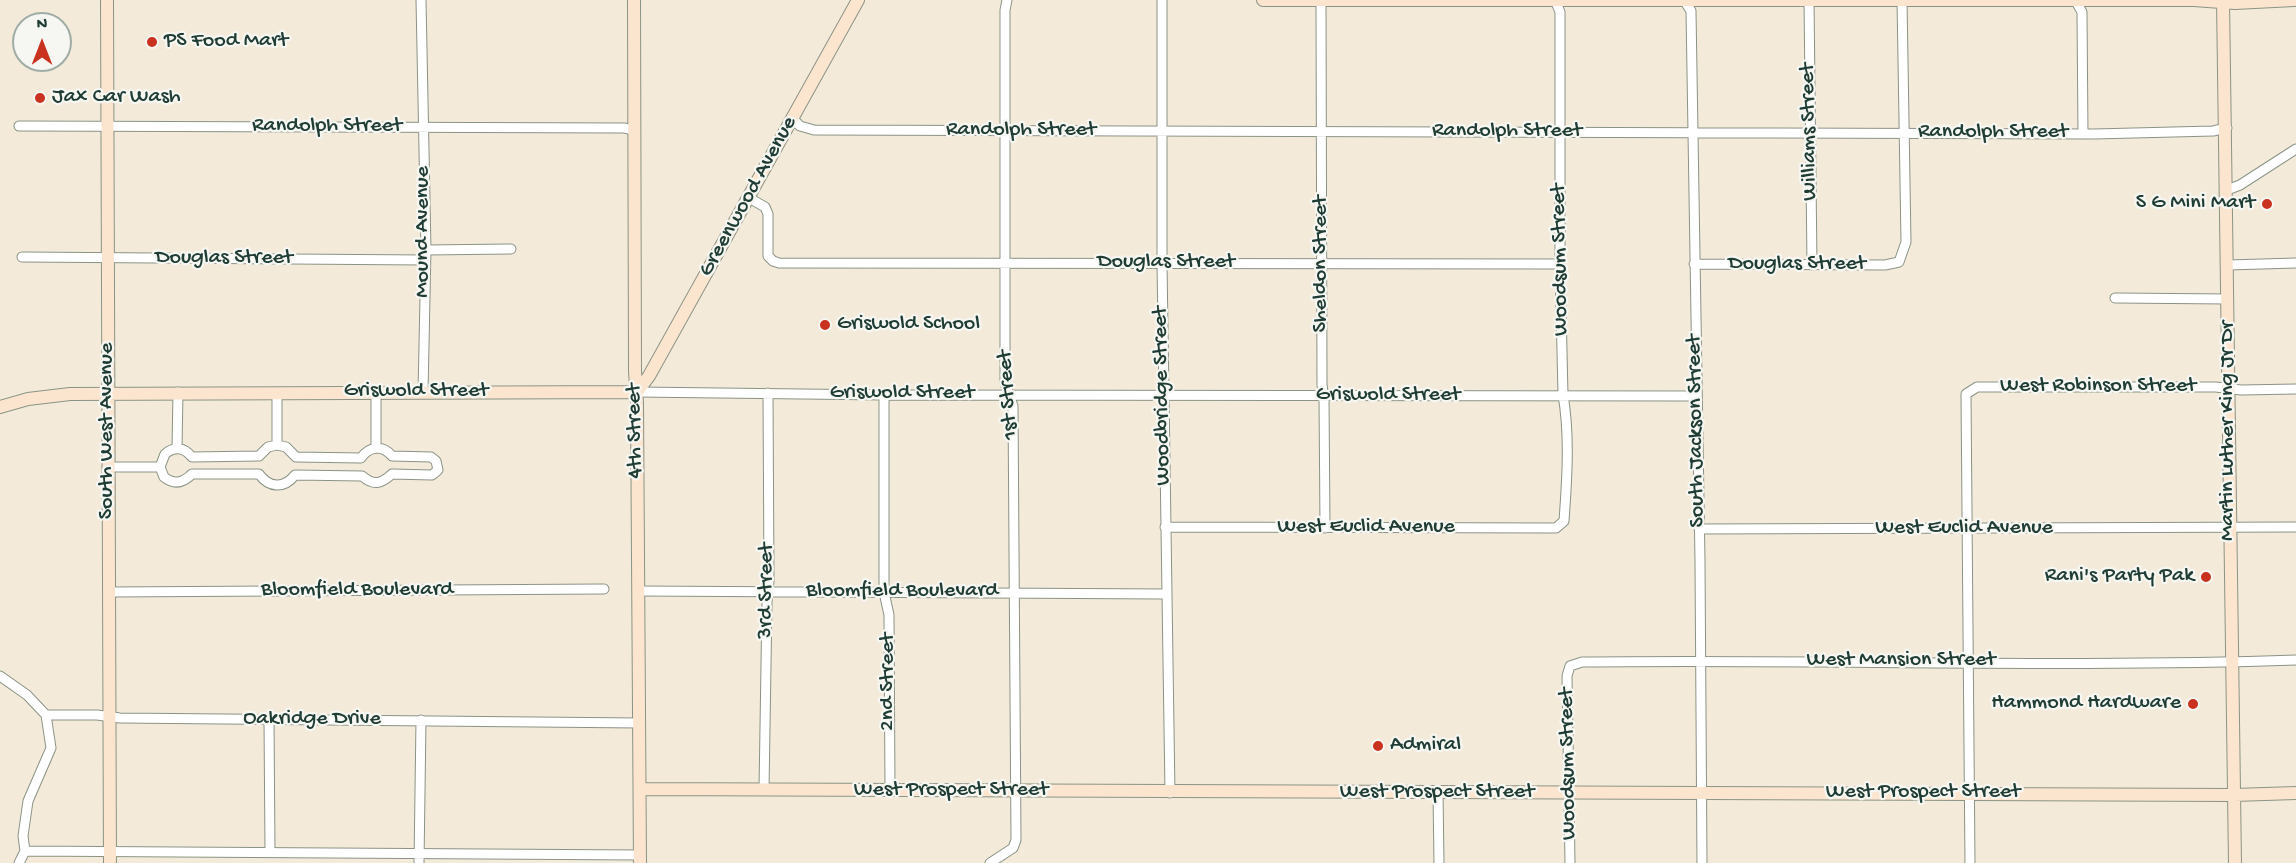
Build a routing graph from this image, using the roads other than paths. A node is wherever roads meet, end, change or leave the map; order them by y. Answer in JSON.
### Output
{"nodes":[{"id":1,"x":107,"y":0,"type":"edge"},
{"id":2,"x":421,"y":0,"type":"edge"},
{"id":3,"x":634,"y":0,"type":"edge"},
{"id":4,"x":858,"y":0,"type":"edge"},
{"id":5,"x":1007,"y":0,"type":"edge"},
{"id":6,"x":1162,"y":0,"type":"edge"},
{"id":7,"x":1263,"y":0,"type":"edge"},
{"id":8,"x":1295,"y":0,"type":"edge"},
{"id":9,"x":1422,"y":0,"type":"edge"},
{"id":10,"x":2294,"y":0,"type":"edge"},
{"id":11,"x":1321,"y":1,"type":"edge"},
{"id":12,"x":1555,"y":1,"type":"edge"},
{"id":13,"x":1685,"y":1,"type":"edge"},
{"id":14,"x":1809,"y":1,"type":"edge"},
{"id":15,"x":1902,"y":1,"type":"edge"},
{"id":16,"x":2075,"y":1,"type":"edge"},
{"id":17,"x":2223,"y":1,"type":"edge"},
{"id":18,"x":792,"y":118,"type":"junction"},
{"id":19,"x":19,"y":126,"type":"dead end"},
{"id":20,"x":106,"y":126,"type":"junction"},
{"id":21,"x":423,"y":127,"type":"junction"},
{"id":22,"x":2226,"y":128,"type":"junction"},
{"id":23,"x":634,"y":130,"type":"junction"},
{"id":24,"x":1005,"y":130,"type":"junction"},
{"id":25,"x":1161,"y":132,"type":"junction"},
{"id":26,"x":1321,"y":132,"type":"junction"},
{"id":27,"x":1559,"y":132,"type":"junction"},
{"id":28,"x":1693,"y":132,"type":"junction"},
{"id":29,"x":1810,"y":133,"type":"junction"},
{"id":30,"x":1905,"y":133,"type":"junction"},
{"id":31,"x":2083,"y":134,"type":"junction"},
{"id":32,"x":2296,"y":149,"type":"edge"},
{"id":33,"x":2227,"y":190,"type":"junction"},
{"id":34,"x":749,"y":198,"type":"junction"},
{"id":35,"x":511,"y":249,"type":"dead end"},
{"id":36,"x":425,"y":255,"type":"junction"},
{"id":37,"x":22,"y":257,"type":"dead end"},
{"id":38,"x":109,"y":259,"type":"junction"},
{"id":39,"x":1004,"y":263,"type":"junction"},
{"id":40,"x":1162,"y":263,"type":"junction"},
{"id":41,"x":2296,"y":263,"type":"edge"},
{"id":42,"x":1322,"y":264,"type":"junction"},
{"id":43,"x":1560,"y":264,"type":"junction"},
{"id":44,"x":1694,"y":264,"type":"junction"},
{"id":45,"x":1812,"y":265,"type":"junction"},
{"id":46,"x":2228,"y":265,"type":"junction"},
{"id":47,"x":2115,"y":298,"type":"dead end"},
{"id":48,"x":2228,"y":299,"type":"junction"},
{"id":49,"x":2296,"y":389,"type":"edge"},
{"id":50,"x":2229,"y":390,"type":"junction"},
{"id":51,"x":178,"y":392,"type":"junction"},
{"id":52,"x":376,"y":392,"type":"junction"},
{"id":53,"x":423,"y":392,"type":"junction"},
{"id":54,"x":637,"y":392,"type":"junction"},
{"id":55,"x":107,"y":393,"type":"junction"},
{"id":56,"x":277,"y":393,"type":"junction"},
{"id":57,"x":768,"y":393,"type":"junction"},
{"id":58,"x":884,"y":395,"type":"junction"},
{"id":59,"x":1009,"y":395,"type":"junction"},
{"id":60,"x":1563,"y":395,"type":"junction"},
{"id":61,"x":1164,"y":396,"type":"junction"},
{"id":62,"x":1324,"y":396,"type":"junction"},
{"id":63,"x":1696,"y":396,"type":"junction"},
{"id":64,"x":0,"y":407,"type":"edge"},
{"id":65,"x":277,"y":445,"type":"junction"},
{"id":66,"x":177,"y":448,"type":"junction"},
{"id":67,"x":376,"y":448,"type":"junction"},
{"id":68,"x":259,"y":456,"type":"junction"},
{"id":69,"x":392,"y":456,"type":"junction"},
{"id":70,"x":192,"y":457,"type":"junction"},
{"id":71,"x":296,"y":457,"type":"junction"},
{"id":72,"x":361,"y":458,"type":"junction"},
{"id":73,"x":107,"y":467,"type":"junction"},
{"id":74,"x":160,"y":467,"type":"junction"},
{"id":75,"x":192,"y":474,"type":"junction"},
{"id":76,"x":259,"y":474,"type":"junction"},
{"id":77,"x":392,"y":474,"type":"junction"},
{"id":78,"x":295,"y":475,"type":"junction"},
{"id":79,"x":362,"y":476,"type":"junction"},
{"id":80,"x":1564,"y":521,"type":"joint"},
{"id":81,"x":1165,"y":527,"type":"junction"},
{"id":82,"x":2296,"y":527,"type":"edge"},
{"id":83,"x":1325,"y":528,"type":"junction"},
{"id":84,"x":1699,"y":529,"type":"junction"},
{"id":85,"x":1966,"y":529,"type":"junction"},
{"id":86,"x":2230,"y":529,"type":"junction"},
{"id":87,"x":604,"y":590,"type":"dead end"},
{"id":88,"x":638,"y":591,"type":"junction"},
{"id":89,"x":768,"y":591,"type":"junction"},
{"id":90,"x":884,"y":591,"type":"junction"},
{"id":91,"x":109,"y":592,"type":"junction"},
{"id":92,"x":1014,"y":593,"type":"junction"},
{"id":93,"x":1166,"y":594,"type":"junction"},
{"id":94,"x":1699,"y":660,"type":"junction"},
{"id":95,"x":2296,"y":660,"type":"edge"},
{"id":96,"x":1967,"y":662,"type":"junction"},
{"id":97,"x":2233,"y":662,"type":"junction"},
{"id":98,"x":1570,"y":666,"type":"joint"},
{"id":99,"x":0,"y":676,"type":"edge"},
{"id":100,"x":46,"y":715,"type":"junction"},
{"id":101,"x":110,"y":717,"type":"junction"},
{"id":102,"x":269,"y":720,"type":"junction"},
{"id":103,"x":422,"y":720,"type":"junction"},
{"id":104,"x":639,"y":723,"type":"junction"},
{"id":105,"x":640,"y":789,"type":"junction"},
{"id":106,"x":764,"y":790,"type":"junction"},
{"id":107,"x":1016,"y":790,"type":"junction"},
{"id":108,"x":890,"y":791,"type":"junction"},
{"id":109,"x":1438,"y":792,"type":"junction"},
{"id":110,"x":1170,"y":793,"type":"junction"},
{"id":111,"x":1701,"y":793,"type":"junction"},
{"id":112,"x":2296,"y":793,"type":"edge"},
{"id":113,"x":1570,"y":794,"type":"junction"},
{"id":114,"x":1969,"y":794,"type":"junction"},
{"id":115,"x":2234,"y":795,"type":"junction"},
{"id":116,"x":25,"y":851,"type":"junction"},
{"id":117,"x":270,"y":852,"type":"junction"},
{"id":118,"x":420,"y":853,"type":"junction"},
{"id":119,"x":110,"y":857,"type":"edge"},
{"id":120,"x":640,"y":859,"type":"edge"},
{"id":121,"x":19,"y":863,"type":"edge"},
{"id":122,"x":418,"y":863,"type":"edge"},
{"id":123,"x":990,"y":863,"type":"edge"},
{"id":124,"x":1439,"y":863,"type":"edge"},
{"id":125,"x":1570,"y":863,"type":"edge"},
{"id":126,"x":1702,"y":863,"type":"edge"},
{"id":127,"x":1970,"y":863,"type":"edge"},
{"id":128,"x":2235,"y":863,"type":"edge"}],
"edges":[{"from":1,"to":20,"type":"street","name":"South West Avenue"},
{"from":2,"to":21,"type":"street","name":"Mound Avenue"},
{"from":3,"to":23,"type":"street","name":"4th Street"},
{"from":4,"to":18,"type":"street","name":"Greenwood Avenue"},
{"from":5,"to":24,"type":"street","name":"1st Street"},
{"from":6,"to":25,"type":"street","name":"Woodbridge Street"},
{"from":7,"to":8,"type":"street"},
{"from":8,"to":11,"type":"street"},
{"from":9,"to":11,"type":"street"},
{"from":9,"to":12,"type":"street"},
{"from":10,"to":17,"type":"street"},
{"from":11,"to":26,"type":"street","name":"Sheldon Street"},
{"from":12,"to":13,"type":"street"},
{"from":12,"to":27,"type":"street","name":"Woodsum Street"},
{"from":13,"to":14,"type":"street"},
{"from":13,"to":28,"type":"street","name":"South Jackson Street"},
{"from":14,"to":15,"type":"street"},
{"from":14,"to":29,"type":"street","name":"Williams Street"},
{"from":15,"to":16,"type":"street"},
{"from":15,"to":30,"type":"street"},
{"from":16,"to":17,"type":"street"},
{"from":16,"to":31,"type":"street"},
{"from":17,"to":22,"type":"street","name":"Martin Luther King Jr Dr"},
{"from":18,"to":24,"type":"street","name":"Randolph Street"},
{"from":18,"to":34,"type":"street","name":"Greenwood Avenue"},
{"from":19,"to":20,"type":"street","name":"Randolph Street"},
{"from":20,"to":21,"type":"street","name":"Randolph Street"},
{"from":20,"to":38,"type":"street","name":"South West Avenue"},
{"from":21,"to":23,"type":"street","name":"Randolph Street"},
{"from":21,"to":36,"type":"street","name":"Mound Avenue"},
{"from":22,"to":31,"type":"street","name":"Randolph Street"},
{"from":22,"to":33,"type":"street","name":"Martin Luther King Jr Dr"},
{"from":23,"to":54,"type":"street","name":"4th Street"},
{"from":24,"to":25,"type":"street","name":"Randolph Street"},
{"from":24,"to":39,"type":"street","name":"1st Street"},
{"from":25,"to":26,"type":"street","name":"Randolph Street"},
{"from":25,"to":40,"type":"street","name":"Woodbridge Street"},
{"from":26,"to":27,"type":"street","name":"Randolph Street"},
{"from":26,"to":42,"type":"street","name":"Sheldon Street"},
{"from":27,"to":28,"type":"street","name":"Randolph Street"},
{"from":27,"to":43,"type":"street","name":"Woodsum Street"},
{"from":28,"to":29,"type":"street","name":"Randolph Street"},
{"from":28,"to":44,"type":"street","name":"South Jackson Street"},
{"from":29,"to":30,"type":"street","name":"Randolph Street"},
{"from":29,"to":45,"type":"street","name":"Williams Street"},
{"from":30,"to":31,"type":"street","name":"Randolph Street"},
{"from":30,"to":45,"type":"street","name":"Douglas Street"},
{"from":32,"to":33,"type":"street"},
{"from":33,"to":46,"type":"street","name":"Martin Luther King Jr Dr"},
{"from":34,"to":39,"type":"street","name":"Douglas Street"},
{"from":34,"to":54,"type":"street","name":"Greenwood Avenue"},
{"from":35,"to":36,"type":"street","name":"Douglas Street"},
{"from":36,"to":38,"type":"street","name":"Douglas Street"},
{"from":36,"to":53,"type":"street","name":"Mound Avenue"},
{"from":37,"to":38,"type":"street","name":"Douglas Street"},
{"from":38,"to":55,"type":"street","name":"South West Avenue"},
{"from":39,"to":40,"type":"street","name":"Douglas Street"},
{"from":39,"to":59,"type":"street","name":"1st Street"},
{"from":40,"to":42,"type":"street","name":"Douglas Street"},
{"from":40,"to":61,"type":"street","name":"Woodbridge Street"},
{"from":41,"to":46,"type":"street"},
{"from":42,"to":43,"type":"street","name":"Douglas Street"},
{"from":42,"to":62,"type":"street","name":"Sheldon Street"},
{"from":43,"to":60,"type":"street","name":"Woodsum Street"},
{"from":44,"to":45,"type":"street","name":"Douglas Street"},
{"from":44,"to":63,"type":"street","name":"South Jackson Street"},
{"from":46,"to":48,"type":"street","name":"Martin Luther King Jr Dr"},
{"from":47,"to":48,"type":"street"},
{"from":48,"to":50,"type":"street","name":"Martin Luther King Jr Dr"},
{"from":49,"to":50,"type":"street","name":"West Robinson Street"},
{"from":50,"to":85,"type":"street","name":"West Robinson Street"},
{"from":50,"to":86,"type":"street","name":"Martin Luther King Jr Dr"},
{"from":51,"to":55,"type":"street","name":"Griswold Street"},
{"from":51,"to":56,"type":"street","name":"Griswold Street"},
{"from":51,"to":66,"type":"street"},
{"from":52,"to":53,"type":"street","name":"Griswold Street"},
{"from":52,"to":56,"type":"street","name":"Griswold Street"},
{"from":52,"to":67,"type":"street"},
{"from":53,"to":54,"type":"street","name":"Griswold Street"},
{"from":54,"to":57,"type":"street","name":"Griswold Street"},
{"from":54,"to":88,"type":"street","name":"4th Street"},
{"from":55,"to":64,"type":"street","name":"Griswold Street"},
{"from":55,"to":73,"type":"street","name":"South West Avenue"},
{"from":56,"to":65,"type":"street"},
{"from":57,"to":58,"type":"street","name":"Griswold Street"},
{"from":57,"to":89,"type":"street","name":"3rd Street"},
{"from":58,"to":59,"type":"street","name":"Griswold Street"},
{"from":58,"to":90,"type":"street","name":"2nd Street"},
{"from":59,"to":61,"type":"street","name":"Griswold Street"},
{"from":59,"to":92,"type":"street","name":"1st Street"},
{"from":60,"to":62,"type":"street","name":"Griswold Street"},
{"from":60,"to":63,"type":"street","name":"Griswold Street"},
{"from":60,"to":80,"type":"street","name":"Woodsum Street"},
{"from":61,"to":62,"type":"street","name":"Griswold Street"},
{"from":61,"to":81,"type":"street","name":"Woodbridge Street"},
{"from":62,"to":83,"type":"street","name":"Sheldon Street"},
{"from":63,"to":84,"type":"street","name":"South Jackson Street"},
{"from":65,"to":68,"type":"street"},
{"from":65,"to":71,"type":"street"},
{"from":66,"to":70,"type":"street"},
{"from":66,"to":74,"type":"street"},
{"from":67,"to":69,"type":"street"},
{"from":67,"to":72,"type":"street"},
{"from":68,"to":70,"type":"street"},
{"from":68,"to":76,"type":"street"},
{"from":69,"to":77,"type":"street"},
{"from":69,"to":77,"type":"street"},
{"from":70,"to":75,"type":"street"},
{"from":71,"to":72,"type":"street"},
{"from":71,"to":78,"type":"street"},
{"from":72,"to":79,"type":"street"},
{"from":73,"to":74,"type":"street"},
{"from":73,"to":91,"type":"street","name":"South West Avenue"},
{"from":74,"to":75,"type":"street"},
{"from":75,"to":76,"type":"street"},
{"from":76,"to":78,"type":"street"},
{"from":77,"to":79,"type":"street"},
{"from":78,"to":79,"type":"street"},
{"from":80,"to":83,"type":"street","name":"West Euclid Avenue"},
{"from":81,"to":83,"type":"street","name":"West Euclid Avenue"},
{"from":81,"to":93,"type":"street","name":"Woodbridge Street"},
{"from":82,"to":86,"type":"street","name":"West Euclid Avenue"},
{"from":84,"to":85,"type":"street","name":"West Euclid Avenue"},
{"from":84,"to":94,"type":"street","name":"South Jackson Street"},
{"from":85,"to":86,"type":"street","name":"West Euclid Avenue"},
{"from":85,"to":96,"type":"street"},
{"from":86,"to":97,"type":"street","name":"Martin Luther King Jr Dr"},
{"from":87,"to":91,"type":"street","name":"Bloomfield Boulevard"},
{"from":88,"to":89,"type":"street","name":"Bloomfield Boulevard"},
{"from":88,"to":104,"type":"street","name":"4th Street"},
{"from":89,"to":90,"type":"street","name":"Bloomfield Boulevard"},
{"from":89,"to":106,"type":"street","name":"3rd Street"},
{"from":90,"to":92,"type":"street","name":"Bloomfield Boulevard"},
{"from":90,"to":108,"type":"street","name":"2nd Street"},
{"from":91,"to":101,"type":"street","name":"South West Avenue"},
{"from":92,"to":93,"type":"street","name":"Bloomfield Boulevard"},
{"from":92,"to":107,"type":"street","name":"1st Street"},
{"from":93,"to":110,"type":"street","name":"Woodbridge Street"},
{"from":94,"to":96,"type":"street","name":"West Mansion Street"},
{"from":94,"to":98,"type":"street","name":"West Mansion Street"},
{"from":94,"to":111,"type":"street","name":"South Jackson Street"},
{"from":95,"to":97,"type":"street","name":"West Mansion Street"},
{"from":96,"to":97,"type":"street","name":"West Mansion Street"},
{"from":96,"to":114,"type":"street"},
{"from":97,"to":115,"type":"street","name":"Martin Luther King Jr Dr"},
{"from":98,"to":113,"type":"street","name":"Woodsum Street"},
{"from":99,"to":100,"type":"street"},
{"from":100,"to":101,"type":"street","name":"Oakridge Drive"},
{"from":100,"to":116,"type":"street"},
{"from":101,"to":102,"type":"street","name":"Oakridge Drive"},
{"from":101,"to":119,"type":"street","name":"South West Avenue"},
{"from":102,"to":103,"type":"street","name":"Oakridge Drive"},
{"from":102,"to":117,"type":"street"},
{"from":103,"to":104,"type":"street","name":"Oakridge Drive"},
{"from":103,"to":118,"type":"street"},
{"from":104,"to":105,"type":"street","name":"4th Street"},
{"from":105,"to":106,"type":"street","name":"West Prospect Street"},
{"from":105,"to":120,"type":"street","name":"4th Street"},
{"from":106,"to":108,"type":"street","name":"West Prospect Street"},
{"from":107,"to":108,"type":"street","name":"West Prospect Street"},
{"from":107,"to":110,"type":"street","name":"West Prospect Street"},
{"from":107,"to":123,"type":"street","name":"1st Street"},
{"from":109,"to":110,"type":"street","name":"West Prospect Street"},
{"from":109,"to":113,"type":"street","name":"West Prospect Street"},
{"from":109,"to":124,"type":"street"},
{"from":111,"to":113,"type":"street","name":"West Prospect Street"},
{"from":111,"to":114,"type":"street","name":"West Prospect Street"},
{"from":111,"to":126,"type":"street","name":"South Jackson Street"},
{"from":112,"to":115,"type":"street","name":"West Prospect Street"},
{"from":113,"to":125,"type":"street","name":"Woodsum Street"},
{"from":114,"to":115,"type":"street","name":"West Prospect Street"},
{"from":114,"to":127,"type":"street"},
{"from":115,"to":128,"type":"street","name":"Martin Luther King Jr Dr"},
{"from":116,"to":119,"type":"street"},
{"from":116,"to":121,"type":"street"},
{"from":117,"to":118,"type":"street"},
{"from":117,"to":119,"type":"street"},
{"from":118,"to":120,"type":"street"},
{"from":118,"to":122,"type":"street"}]}
